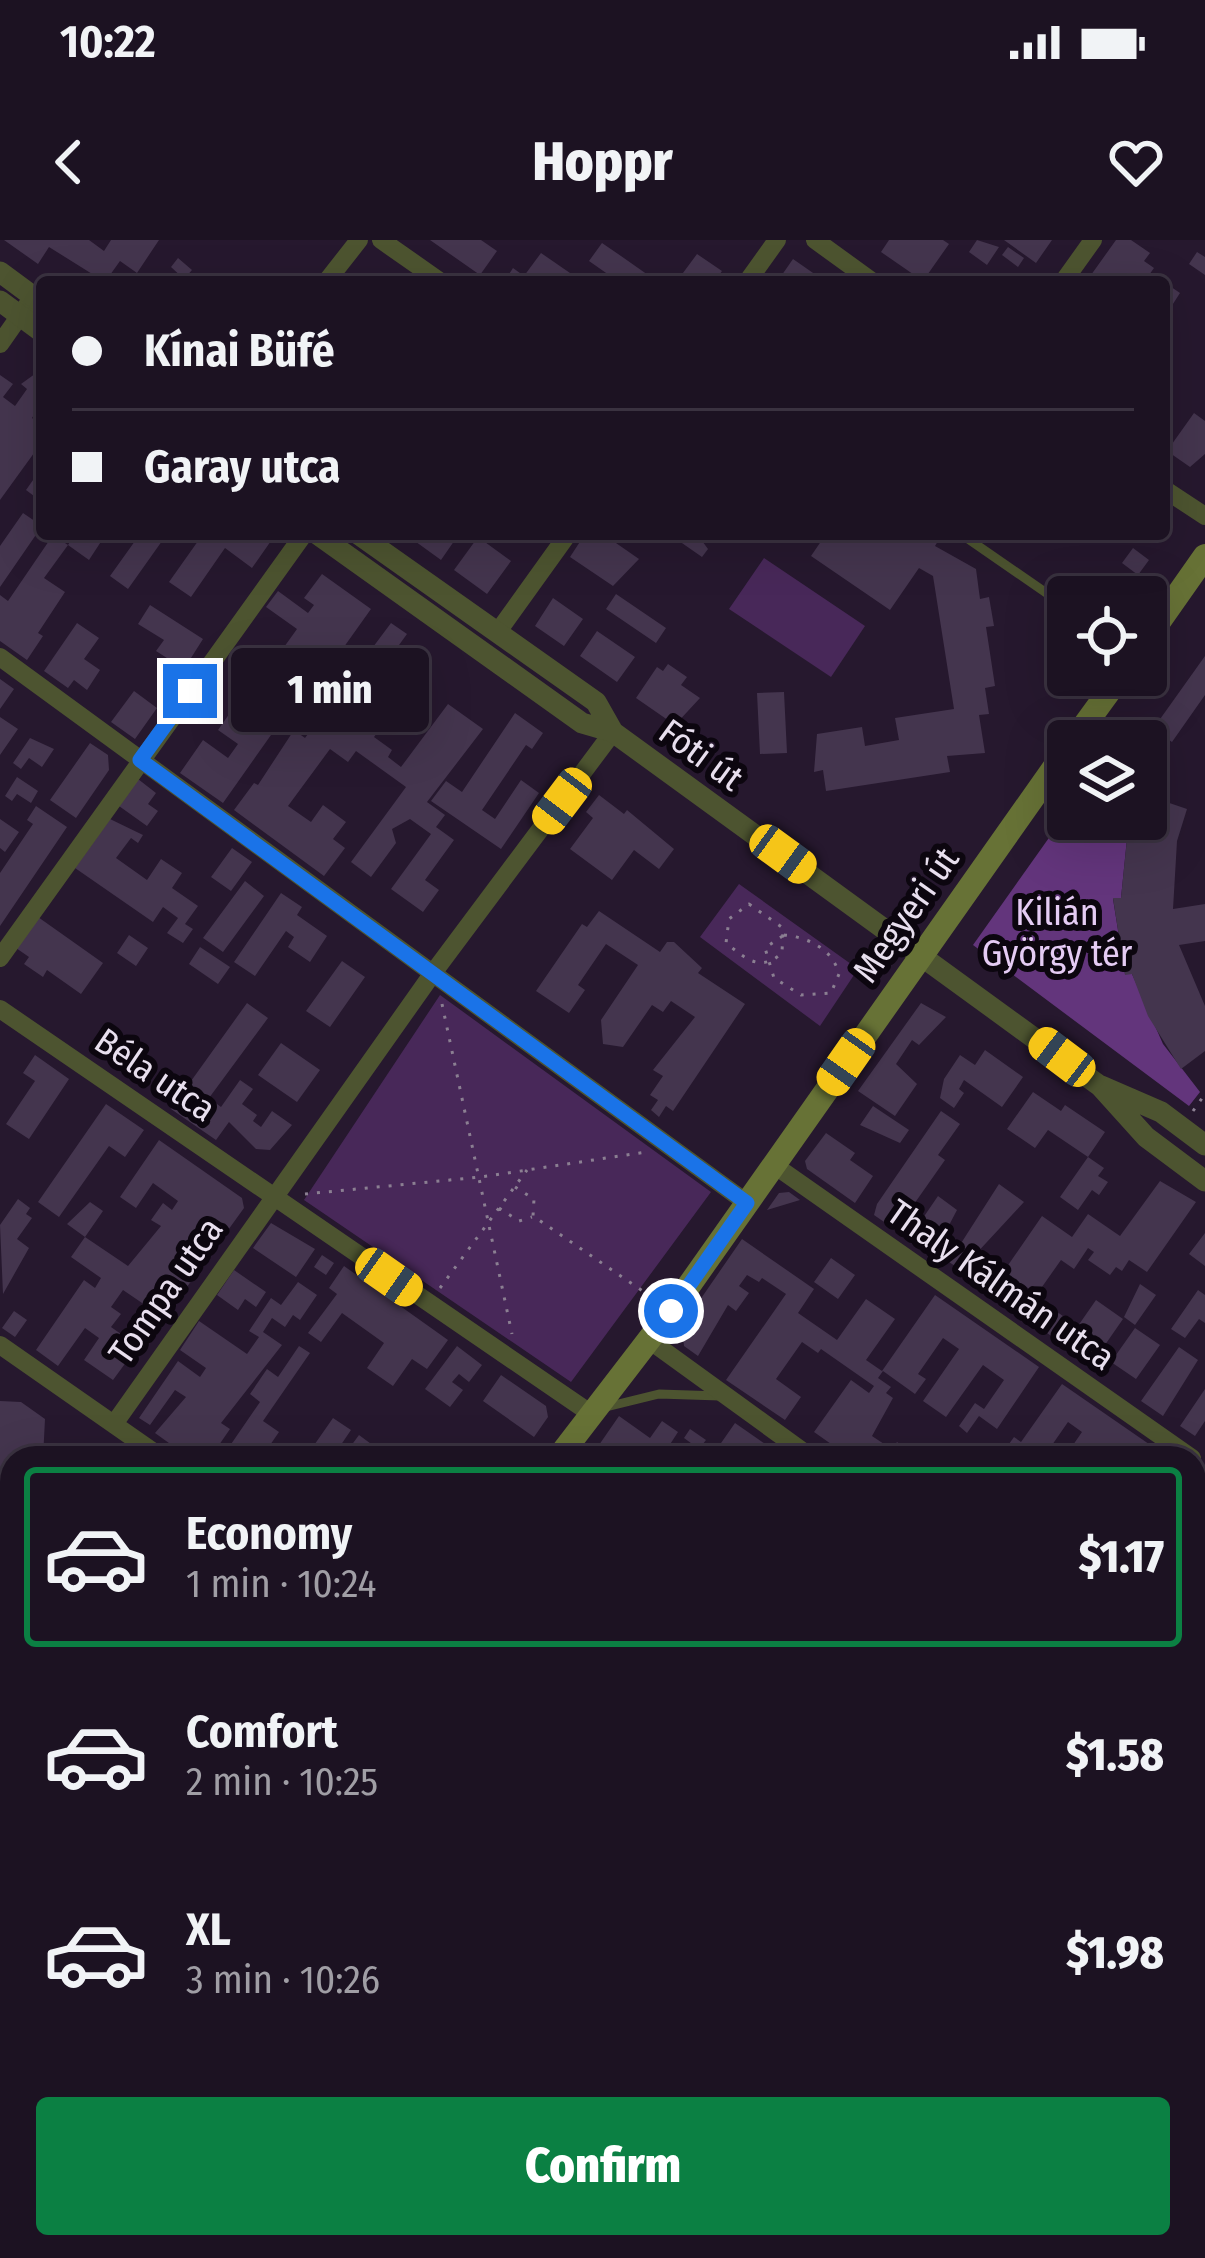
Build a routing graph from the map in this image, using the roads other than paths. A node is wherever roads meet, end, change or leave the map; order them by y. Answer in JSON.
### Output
{"nodes":[{"id":1,"x":358,"y":240,"type":"edge"},
{"id":2,"x":381,"y":240,"type":"edge"},
{"id":3,"x":777,"y":240,"type":"edge"},
{"id":4,"x":815,"y":240,"type":"edge"},
{"id":5,"x":1094,"y":240,"type":"edge"},
{"id":6,"x":0,"y":272,"type":"edge"},
{"id":7,"x":331,"y":276,"type":"edge"},
{"id":8,"x":432,"y":276,"type":"edge"},
{"id":9,"x":751,"y":276,"type":"edge"},
{"id":10,"x":865,"y":276,"type":"edge"},
{"id":11,"x":1067,"y":276,"type":"edge"},
{"id":12,"x":36,"y":299,"type":"edge"},
{"id":13,"x":0,"y":302,"type":"edge"},
{"id":14,"x":36,"y":302,"type":"edge"},
{"id":15,"x":20,"y":316,"type":"junction"},
{"id":16,"x":36,"y":328,"type":"edge"},
{"id":17,"x":0,"y":344,"type":"edge"},
{"id":18,"x":1170,"y":494,"type":"edge"},
{"id":19,"x":1205,"y":516,"type":"edge"},
{"id":20,"x":300,"y":540,"type":"edge"},
{"id":21,"x":324,"y":540,"type":"edge"},
{"id":22,"x":366,"y":540,"type":"edge"},
{"id":23,"x":564,"y":540,"type":"edge"},
{"id":24,"x":971,"y":540,"type":"edge"},
{"id":25,"x":1205,"y":556,"type":"edge"},
{"id":26,"x":1047,"y":593,"type":"edge"},
{"id":27,"x":1167,"y":610,"type":"edge"},
{"id":28,"x":497,"y":633,"type":"junction"},
{"id":29,"x":0,"y":657,"type":"edge"},
{"id":30,"x":613,"y":732,"type":"junction"},
{"id":31,"x":140,"y":760,"type":"junction"},
{"id":32,"x":1047,"y":777,"type":"edge"},
{"id":33,"x":922,"y":953,"type":"junction"},
{"id":34,"x":0,"y":958,"type":"edge"},
{"id":35,"x":433,"y":973,"type":"junction"},
{"id":36,"x":0,"y":1009,"type":"edge"},
{"id":37,"x":1100,"y":1086,"type":"junction"},
{"id":38,"x":1205,"y":1145,"type":"edge"},
{"id":39,"x":774,"y":1165,"type":"junction"},
{"id":40,"x":1205,"y":1181,"type":"edge"},
{"id":41,"x":273,"y":1195,"type":"junction"},
{"id":42,"x":747,"y":1203,"type":"junction"},
{"id":43,"x":649,"y":1340,"type":"junction"},
{"id":44,"x":0,"y":1345,"type":"edge"},
{"id":45,"x":725,"y":1396,"type":"junction"},
{"id":46,"x":590,"y":1414,"type":"junction"},
{"id":47,"x":114,"y":1424,"type":"junction"},
{"id":48,"x":145,"y":1446,"type":"edge"},
{"id":49,"x":567,"y":1446,"type":"edge"},
{"id":50,"x":795,"y":1446,"type":"edge"},
{"id":51,"x":1174,"y":1446,"type":"edge"}],
"edges":[{"from":1,"to":7,"type":"street"},
{"from":2,"to":8,"type":"street"},
{"from":3,"to":9,"type":"street"},
{"from":4,"to":10,"type":"street"},
{"from":5,"to":11,"type":"street"},
{"from":6,"to":12,"type":"street"},
{"from":13,"to":15,"type":"street"},
{"from":14,"to":15,"type":"street"},
{"from":15,"to":16,"type":"street"},
{"from":15,"to":17,"type":"street"},
{"from":18,"to":19,"type":"street"},
{"from":20,"to":31,"type":"street"},
{"from":21,"to":30,"type":"street","name":"Fóti út"},
{"from":22,"to":28,"type":"street","name":"Fóti út"},
{"from":23,"to":28,"type":"street"},
{"from":24,"to":26,"type":"lane"},
{"from":25,"to":27,"type":"main road"},
{"from":28,"to":30,"type":"street","name":"Fóti út"},
{"from":29,"to":31,"type":"street"},
{"from":30,"to":33,"type":"street","name":"Fóti út"},
{"from":30,"to":35,"type":"street"},
{"from":31,"to":34,"type":"street"},
{"from":31,"to":35,"type":"street"},
{"from":32,"to":33,"type":"main road","name":"Megyeri út"},
{"from":33,"to":37,"type":"street","name":"Fóti út"},
{"from":33,"to":39,"type":"main road","name":"Megyeri út"},
{"from":35,"to":41,"type":"street","name":"Tompa utca"},
{"from":35,"to":42,"type":"street"},
{"from":36,"to":41,"type":"street","name":"Béla utca"},
{"from":37,"to":38,"type":"street","name":"Fóti út"},
{"from":37,"to":40,"type":"street","name":"Fóti út"},
{"from":39,"to":42,"type":"main road","name":"Megyeri út"},
{"from":39,"to":51,"type":"street","name":"Thaly Kálmán utca"},
{"from":41,"to":46,"type":"street","name":"Béla utca"},
{"from":41,"to":47,"type":"street","name":"Tompa utca"},
{"from":42,"to":43,"type":"main road","name":"Megyeri út"},
{"from":43,"to":45,"type":"street"},
{"from":43,"to":46,"type":"main road","name":"Megyeri út"},
{"from":44,"to":47,"type":"street"},
{"from":45,"to":46,"type":"lane"},
{"from":45,"to":50,"type":"street"},
{"from":46,"to":49,"type":"main road","name":"Megyeri út"},
{"from":47,"to":48,"type":"street"}]}
